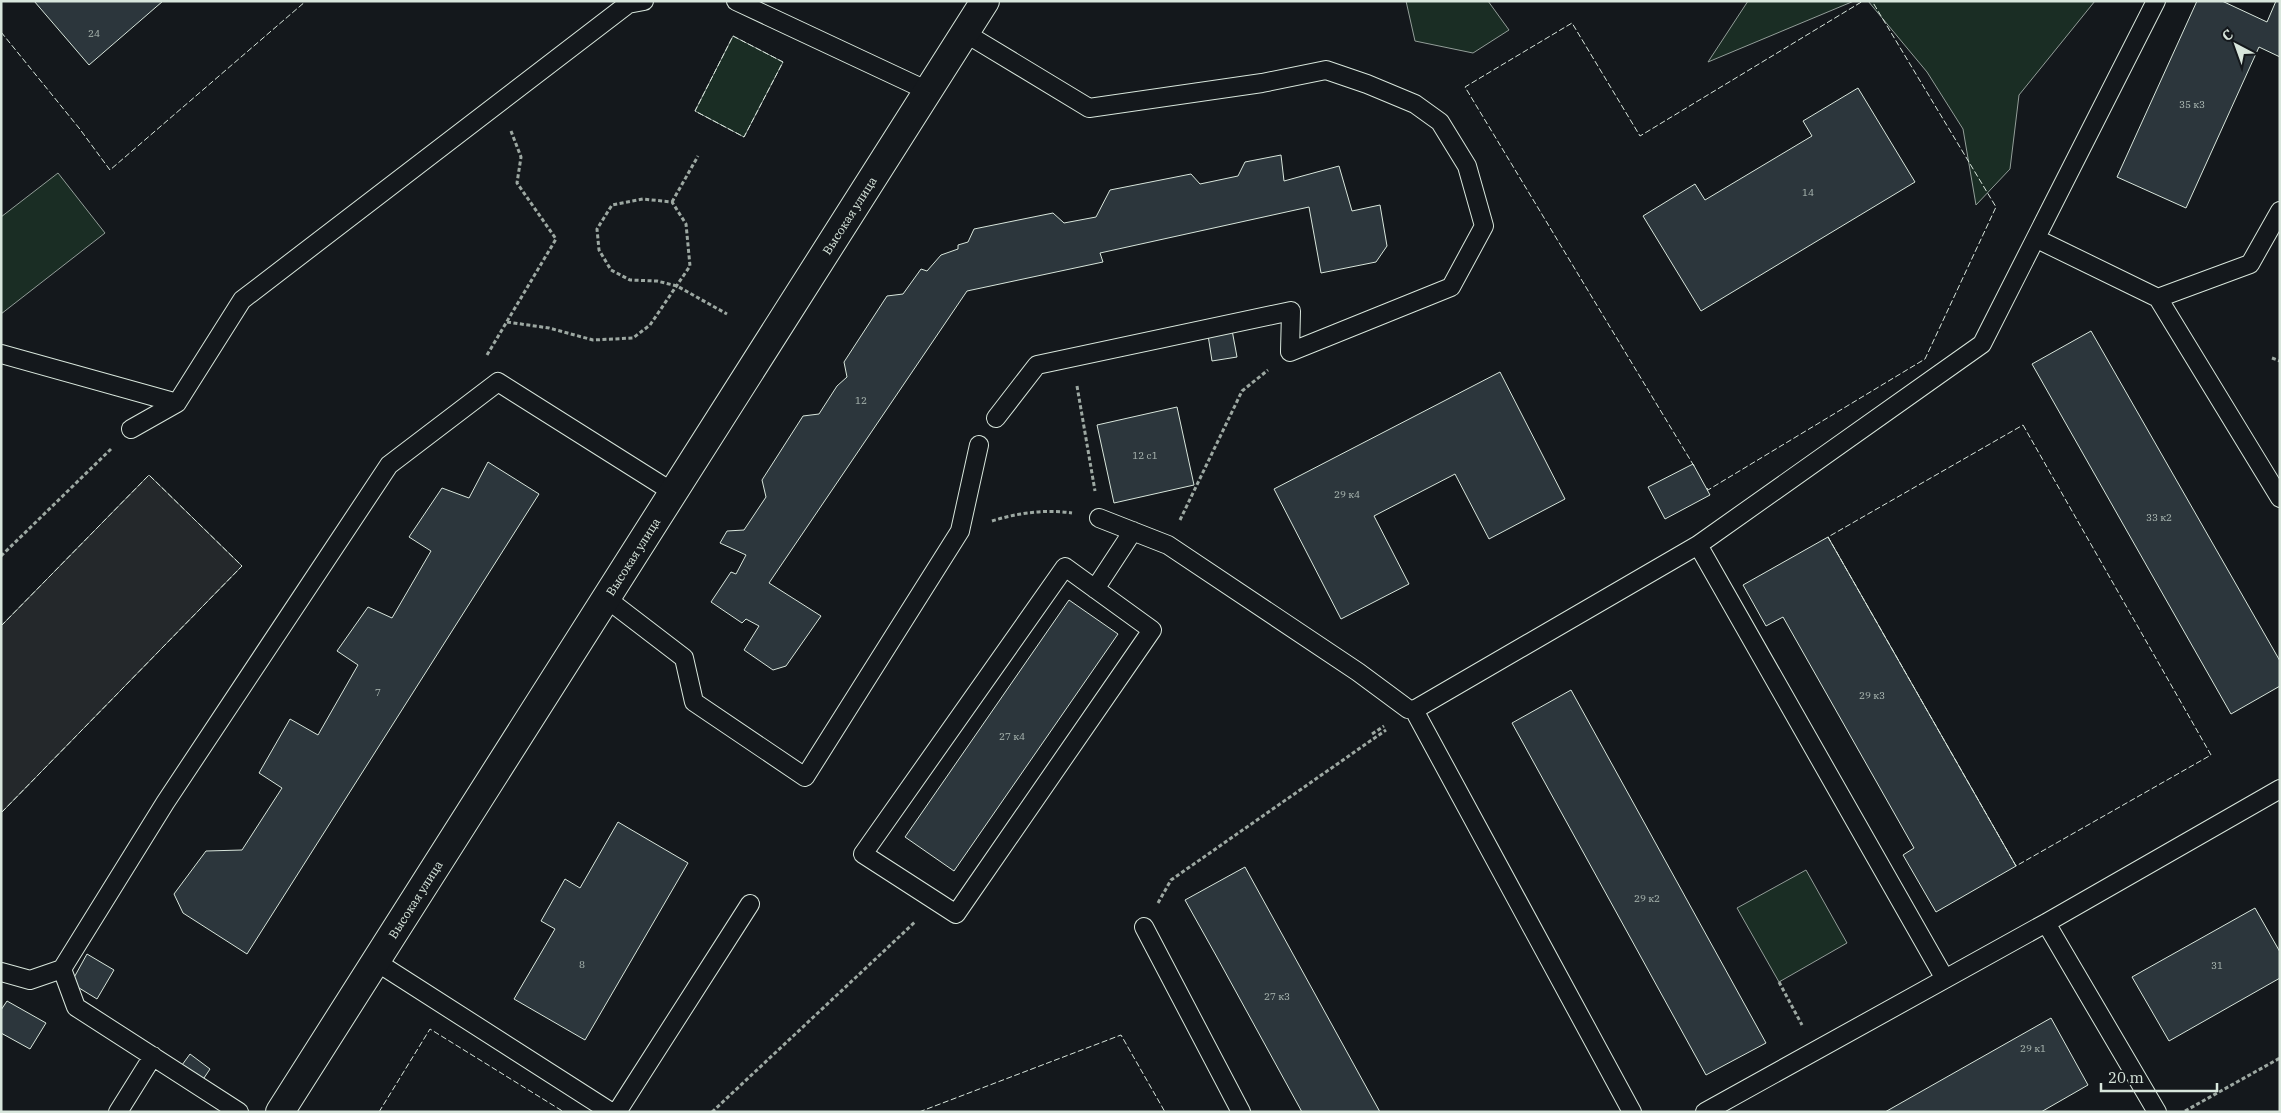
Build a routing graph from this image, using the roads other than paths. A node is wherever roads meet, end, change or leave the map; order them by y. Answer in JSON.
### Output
{"nodes":[{"id":1,"x":644,"y":1,"type":"edge"},
{"id":2,"x":736,"y":1,"type":"edge"},
{"id":3,"x":985,"y":1,"type":"edge"},
{"id":4,"x":2156,"y":1,"type":"edge"},
{"id":5,"x":965,"y":33,"type":"junction"},
{"id":6,"x":928,"y":91,"type":"junction"},
{"id":7,"x":2280,"y":212,"type":"edge"},
{"id":8,"x":2037,"y":239,"type":"junction"},
{"id":9,"x":2158,"y":298,"type":"junction"},
{"id":10,"x":1,"y":354,"type":"edge"},
{"id":11,"x":178,"y":403,"type":"junction"},
{"id":12,"x":996,"y":418,"type":"dead end"},
{"id":13,"x":131,"y":430,"type":"road end"},
{"id":14,"x":979,"y":445,"type":"dead end"},
{"id":15,"x":674,"y":493,"type":"junction"},
{"id":16,"x":2280,"y":498,"type":"edge"},
{"id":17,"x":1099,"y":518,"type":"road end"},
{"id":18,"x":1133,"y":531,"type":"junction"},
{"id":19,"x":1698,"y":545,"type":"junction"},
{"id":20,"x":1095,"y":589,"type":"junction"},
{"id":21,"x":607,"y":599,"type":"junction"},
{"id":22,"x":1414,"y":710,"type":"junction"},
{"id":23,"x":2280,"y":790,"type":"edge"},
{"id":24,"x":750,"y":904,"type":"dead end"},
{"id":25,"x":2046,"y":923,"type":"junction"},
{"id":26,"x":1144,"y":927,"type":"road end"},
{"id":27,"x":375,"y":962,"type":"junction"},
{"id":28,"x":62,"y":969,"type":"junction"},
{"id":29,"x":1,"y":972,"type":"edge"},
{"id":30,"x":1945,"y":979,"type":"junction"},
{"id":31,"x":153,"y":1056,"type":"junction"},
{"id":32,"x":118,"y":1112,"type":"edge"},
{"id":33,"x":239,"y":1112,"type":"edge"},
{"id":34,"x":280,"y":1112,"type":"edge"},
{"id":35,"x":611,"y":1112,"type":"edge"},
{"id":36,"x":617,"y":1112,"type":"edge"},
{"id":37,"x":1241,"y":1112,"type":"edge"},
{"id":38,"x":1632,"y":1112,"type":"edge"},
{"id":39,"x":1705,"y":1112,"type":"edge"},
{"id":40,"x":2157,"y":1112,"type":"edge"}],
"edges":[{"from":1,"to":11,"type":"lane"},
{"from":2,"to":6,"type":"lane"},
{"from":3,"to":5,"type":"street","name":"Высокая улица"},
{"from":4,"to":8,"type":"lane"},
{"from":5,"to":6,"type":"street","name":"Высокая улица"},
{"from":5,"to":12,"type":"lane"},
{"from":6,"to":15,"type":"street","name":"Высокая улица"},
{"from":7,"to":9,"type":"lane"},
{"from":8,"to":9,"type":"lane"},
{"from":8,"to":19,"type":"lane"},
{"from":9,"to":16,"type":"lane"},
{"from":10,"to":11,"type":"lane"},
{"from":11,"to":13,"type":"lane"},
{"from":14,"to":21,"type":"lane"},
{"from":15,"to":21,"type":"street","name":"Высокая улица"},
{"from":15,"to":28,"type":"lane"},
{"from":17,"to":18,"type":"lane"},
{"from":18,"to":20,"type":"lane"},
{"from":18,"to":22,"type":"lane"},
{"from":19,"to":22,"type":"lane"},
{"from":19,"to":30,"type":"lane"},
{"from":20,"to":20,"type":"lane"},
{"from":21,"to":27,"type":"street","name":"Высокая улица"},
{"from":22,"to":38,"type":"lane"},
{"from":23,"to":25,"type":"lane"},
{"from":24,"to":36,"type":"lane"},
{"from":25,"to":30,"type":"lane"},
{"from":25,"to":40,"type":"lane"},
{"from":26,"to":37,"type":"lane"},
{"from":27,"to":34,"type":"street","name":"Высокая улица"},
{"from":27,"to":35,"type":"lane"},
{"from":28,"to":29,"type":"lane"},
{"from":28,"to":31,"type":"lane"},
{"from":30,"to":39,"type":"lane"},
{"from":31,"to":32,"type":"lane"},
{"from":31,"to":33,"type":"lane"}]}
